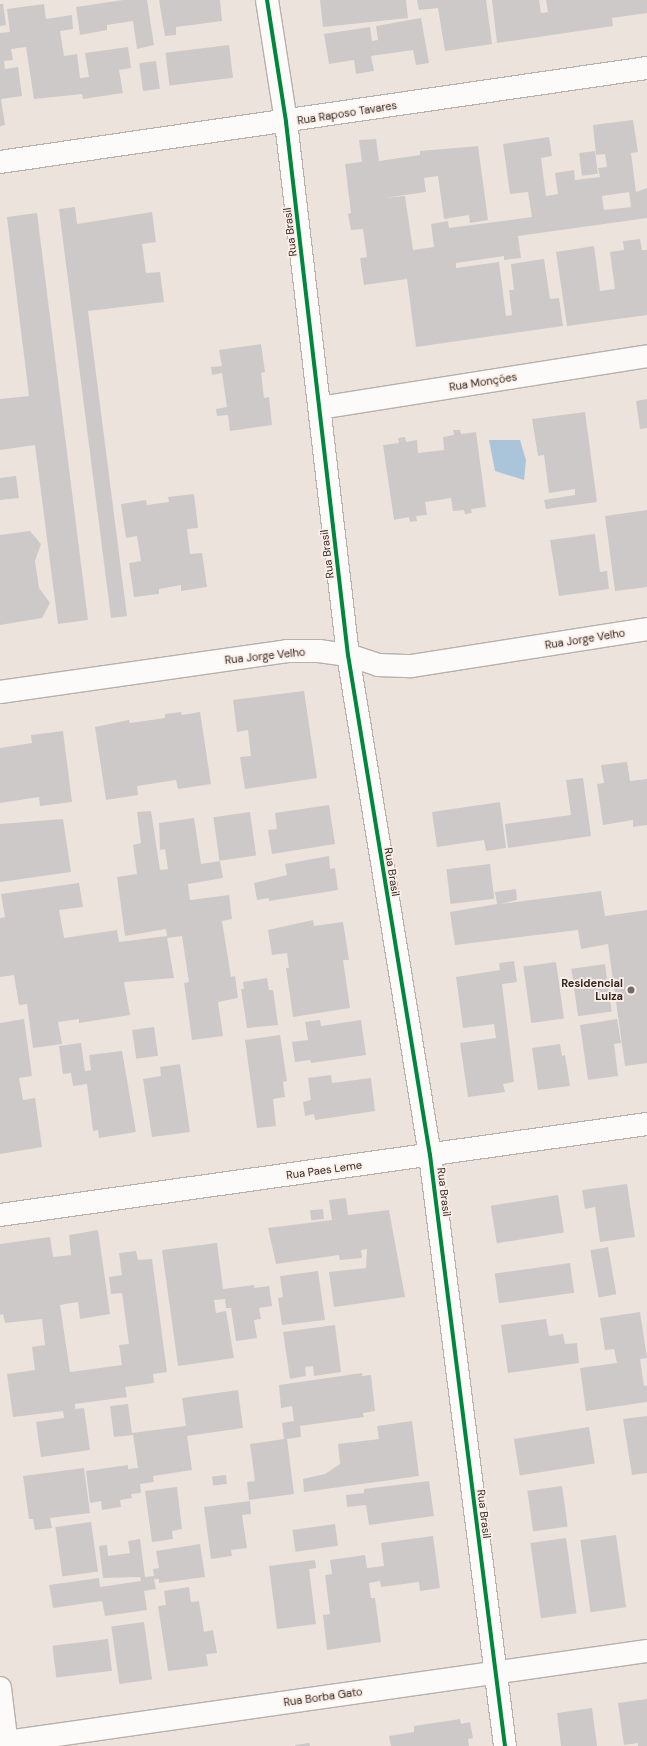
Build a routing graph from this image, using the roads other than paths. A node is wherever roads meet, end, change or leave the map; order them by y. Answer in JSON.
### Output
{"nodes":[{"id":1,"x":268,"y":0,"type":"edge"},
{"id":2,"x":647,"y":68,"type":"edge"},
{"id":3,"x":286,"y":122,"type":"junction"},
{"id":4,"x":0,"y":162,"type":"edge"},
{"id":5,"x":647,"y":356,"type":"edge"},
{"id":6,"x":320,"y":408,"type":"junction"},
{"id":7,"x":647,"y":629,"type":"edge"},
{"id":8,"x":348,"y":655,"type":"junction"},
{"id":9,"x":0,"y":692,"type":"edge"},
{"id":10,"x":647,"y":1124,"type":"edge"},
{"id":11,"x":430,"y":1155,"type":"junction"},
{"id":12,"x":0,"y":1215,"type":"edge"},
{"id":13,"x":647,"y":1651,"type":"edge"},
{"id":14,"x":495,"y":1673,"type":"junction"},
{"id":15,"x":0,"y":1688,"type":"edge"},
{"id":16,"x":4,"y":1744,"type":"edge"},
{"id":17,"x":505,"y":1746,"type":"edge"}],
"edges":[{"from":1,"to":3,"type":"street","name":"Rua Brasil"},
{"from":2,"to":3,"type":"street","name":"Rua Raposo Tavares"},
{"from":3,"to":4,"type":"street","name":"Rua Raposo Tavares"},
{"from":3,"to":6,"type":"street","name":"Rua Brasil"},
{"from":5,"to":6,"type":"street","name":"Rua Monções"},
{"from":6,"to":8,"type":"street","name":"Rua Brasil"},
{"from":7,"to":8,"type":"street","name":"Rua Jorge Velho"},
{"from":8,"to":9,"type":"street","name":"Rua Jorge Velho"},
{"from":8,"to":11,"type":"street","name":"Rua Brasil"},
{"from":10,"to":11,"type":"street","name":"Rua Paes Leme"},
{"from":11,"to":12,"type":"street","name":"Rua Paes Leme"},
{"from":11,"to":14,"type":"street","name":"Rua Brasil"},
{"from":13,"to":14,"type":"street","name":"Rua Borba Gato"},
{"from":14,"to":16,"type":"street","name":"Rua Borba Gato"},
{"from":14,"to":17,"type":"street","name":"Rua Brasil"},
{"from":15,"to":16,"type":"street"}]}
